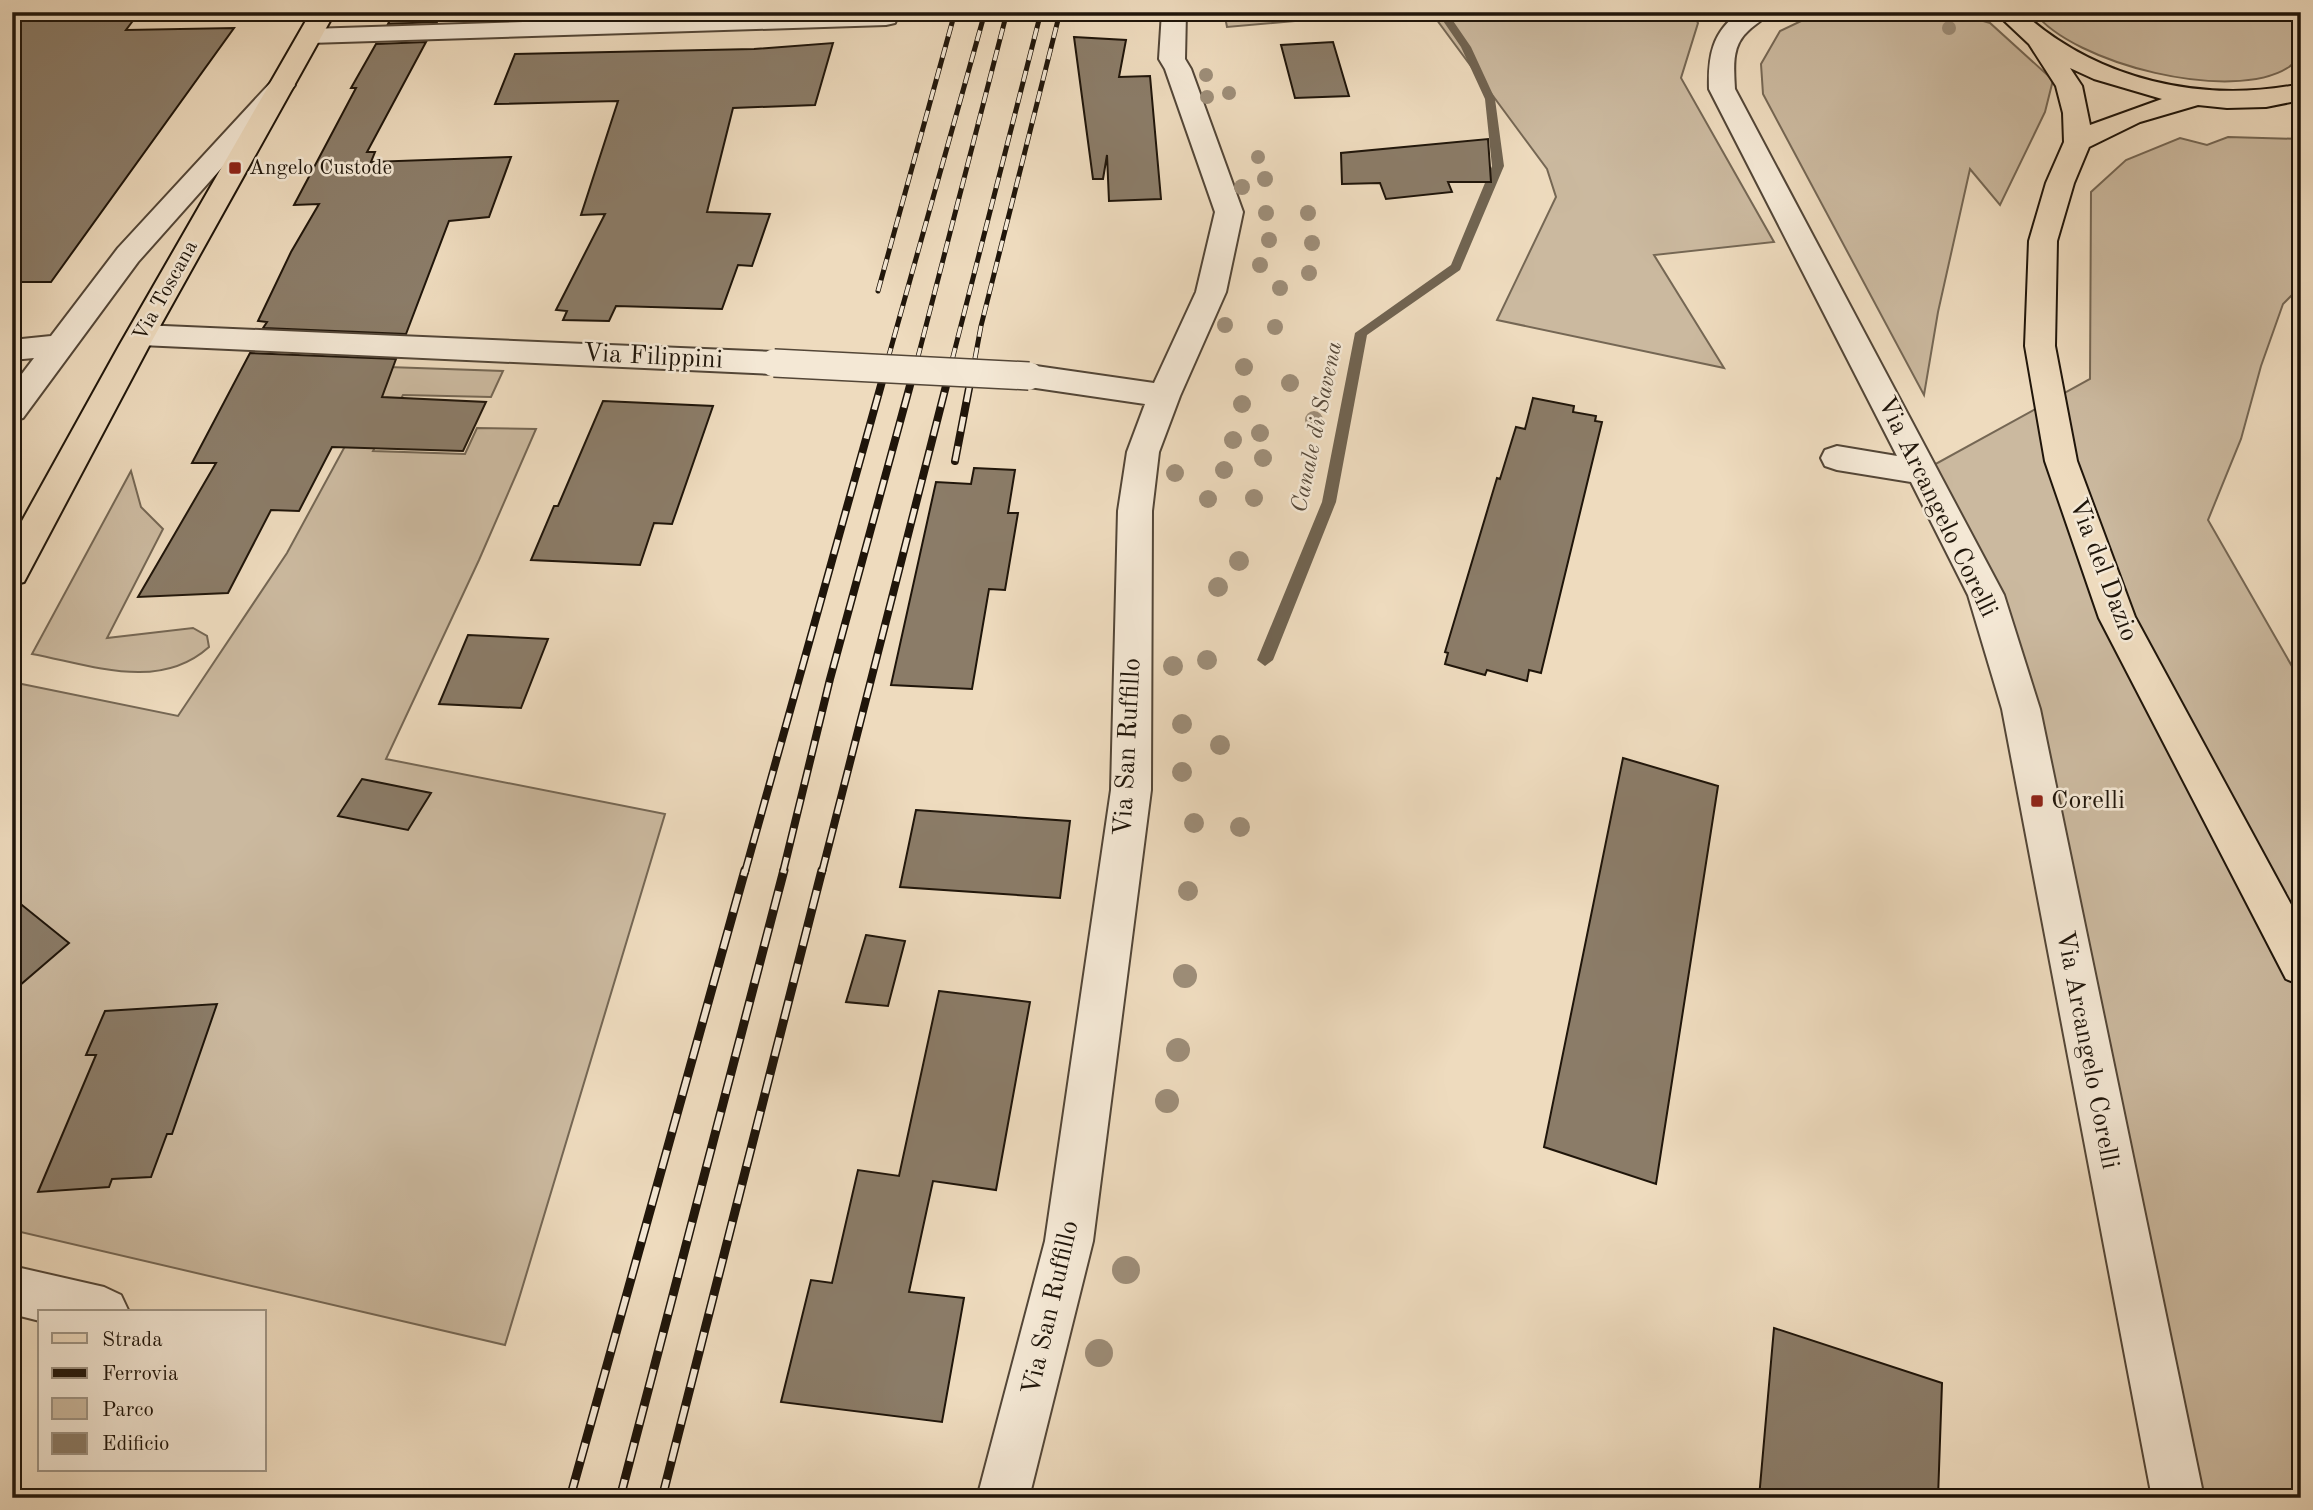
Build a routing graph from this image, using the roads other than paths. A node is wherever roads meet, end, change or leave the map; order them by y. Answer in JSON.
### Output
{"nodes":[{"id":1,"x":323,"y":12,"type":"edge"},
{"id":2,"x":887,"y":12,"type":"edge"},
{"id":3,"x":1174,"y":12,"type":"edge"},
{"id":4,"x":1757,"y":12,"type":"edge"},
{"id":5,"x":2007,"y":12,"type":"edge"},
{"id":6,"x":310,"y":36,"type":"junction"},
{"id":7,"x":2040,"y":42,"type":"junction"},
{"id":8,"x":282,"y":85,"type":"junction"},
{"id":9,"x":2301,"y":92,"type":"edge"},
{"id":10,"x":2200,"y":97,"type":"junction"},
{"id":11,"x":2077,"y":142,"type":"junction"},
{"id":12,"x":192,"y":244,"type":"junction"},
{"id":13,"x":128,"y":255,"type":"junction"},
{"id":14,"x":141,"y":335,"type":"junction"},
{"id":15,"x":60,"y":345,"type":"junction"},
{"id":16,"x":12,"y":350,"type":"edge"},
{"id":17,"x":1164,"y":396,"type":"junction"},
{"id":18,"x":12,"y":410,"type":"edge"},
{"id":19,"x":1837,"y":458,"type":"dead end"},
{"id":20,"x":1921,"y":472,"type":"junction"},
{"id":21,"x":12,"y":572,"type":"edge"},
{"id":22,"x":2301,"y":965,"type":"edge"},
{"id":23,"x":12,"y":1290,"type":"edge"},
{"id":24,"x":96,"y":1310,"type":"edge"},
{"id":25,"x":1003,"y":1498,"type":"edge"},
{"id":26,"x":2178,"y":1498,"type":"edge"}],
"edges":[{"from":1,"to":6,"type":"main road","name":"Via Toscana"},
{"from":2,"to":6,"type":"street"},
{"from":3,"to":17,"type":"street","name":"Via San Ruffillo"},
{"from":4,"to":20,"type":"street","name":"Via Arcangelo Corelli"},
{"from":5,"to":7,"type":"main road"},
{"from":6,"to":8,"type":"main road","name":"Via Toscana"},
{"from":7,"to":10,"type":"main road"},
{"from":7,"to":11,"type":"main road","name":"Via del Dazio"},
{"from":8,"to":12,"type":"main road","name":"Via Toscana"},
{"from":8,"to":13,"type":"street"},
{"from":9,"to":10,"type":"main road"},
{"from":10,"to":11,"type":"main road"},
{"from":11,"to":22,"type":"main road","name":"Via del Dazio"},
{"from":12,"to":13,"type":"street"},
{"from":12,"to":14,"type":"main road","name":"Via Toscana"},
{"from":13,"to":15,"type":"street"},
{"from":14,"to":17,"type":"street","name":"Via Filippini","bridge":true},
{"from":14,"to":21,"type":"main road","name":"Via Toscana"},
{"from":15,"to":16,"type":"street"},
{"from":15,"to":18,"type":"street"},
{"from":17,"to":25,"type":"street","name":"Via San Ruffillo"},
{"from":19,"to":20,"type":"street"},
{"from":20,"to":26,"type":"street","name":"Via Arcangelo Corelli"},
{"from":23,"to":24,"type":"street"}]}
